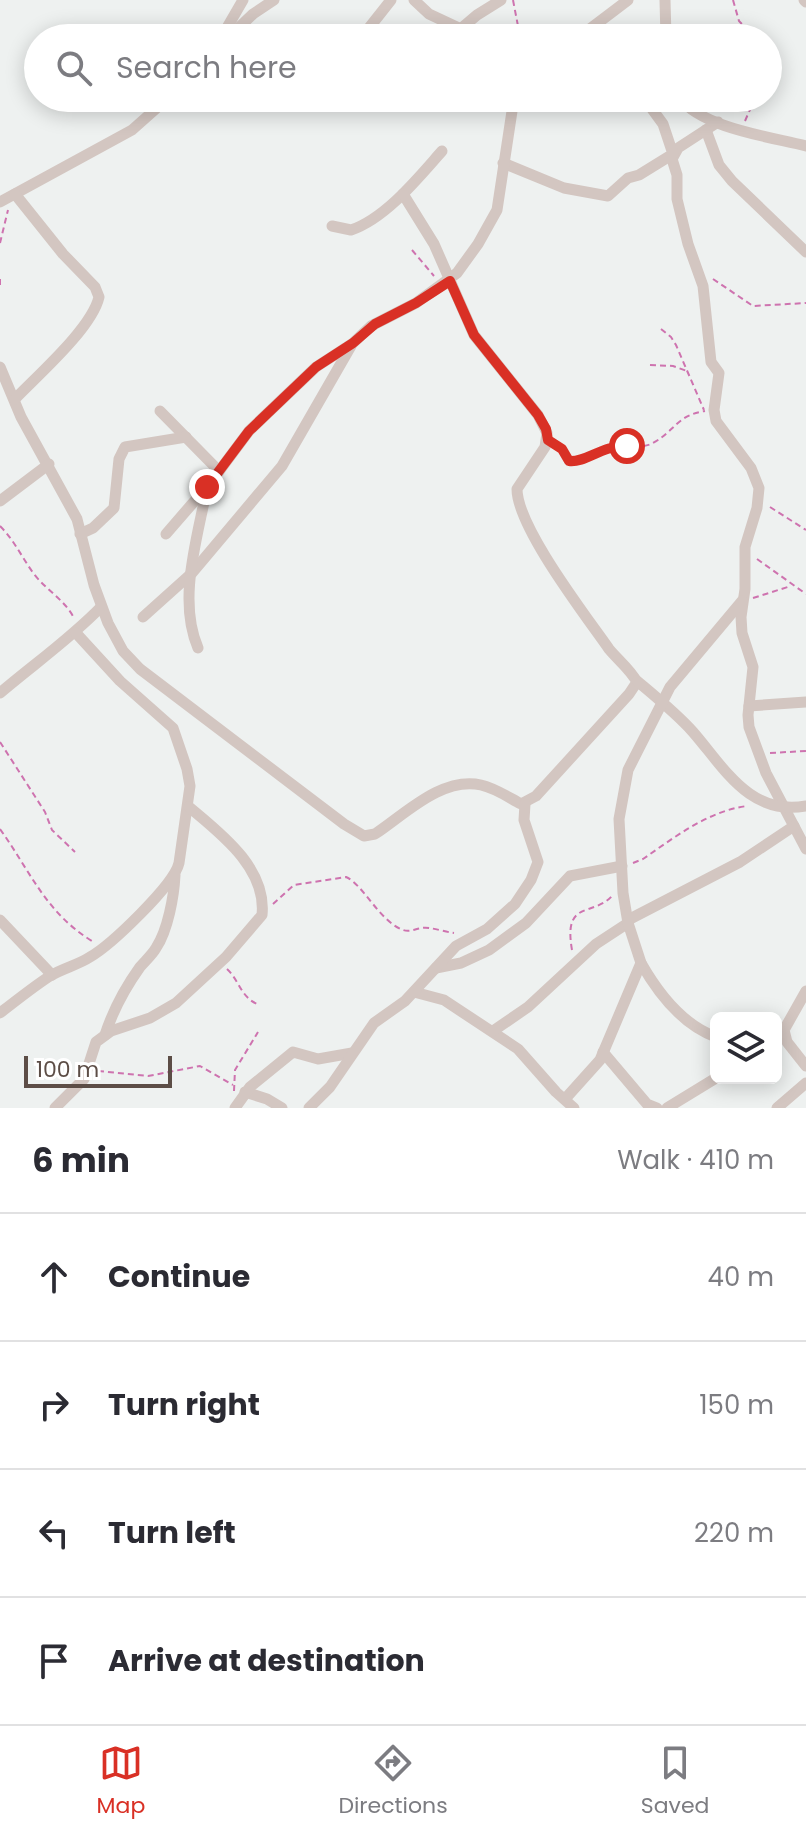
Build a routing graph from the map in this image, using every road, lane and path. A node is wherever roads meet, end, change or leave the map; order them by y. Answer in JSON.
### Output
{"nodes":[{"id":1,"x":243,"y":0,"type":"edge"},
{"id":2,"x":274,"y":0,"type":"edge"},
{"id":3,"x":391,"y":0,"type":"edge"},
{"id":4,"x":414,"y":0,"type":"edge"},
{"id":5,"x":501,"y":0,"type":"edge"},
{"id":6,"x":513,"y":0,"type":"edge"},
{"id":7,"x":628,"y":0,"type":"edge"},
{"id":8,"x":665,"y":0,"type":"edge"},
{"id":9,"x":733,"y":0,"type":"edge"},
{"id":10,"x":229,"y":24,"type":"edge"},
{"id":11,"x":243,"y":24,"type":"edge"},
{"id":12,"x":372,"y":24,"type":"edge"},
{"id":13,"x":450,"y":24,"type":"edge"},
{"id":14,"x":468,"y":24,"type":"edge"},
{"id":15,"x":518,"y":24,"type":"edge"},
{"id":16,"x":596,"y":24,"type":"edge"},
{"id":17,"x":666,"y":24,"type":"edge"},
{"id":18,"x":742,"y":24,"type":"edge"},
{"id":19,"x":152,"y":112,"type":"edge"},
{"id":20,"x":512,"y":112,"type":"edge"},
{"id":21,"x":654,"y":112,"type":"edge"},
{"id":22,"x":697,"y":112,"type":"edge"},
{"id":23,"x":749,"y":112,"type":"edge"},
{"id":24,"x":718,"y":122,"type":"junction"},
{"id":25,"x":706,"y":130,"type":"junction"},
{"id":26,"x":742,"y":130,"type":"junction"},
{"id":27,"x":806,"y":146,"type":"edge"},
{"id":28,"x":442,"y":151,"type":"dead end"},
{"id":29,"x":673,"y":154,"type":"junction"},
{"id":30,"x":503,"y":163,"type":"junction"},
{"id":31,"x":403,"y":194,"type":"junction"},
{"id":32,"x":8,"y":198,"type":"edge"},
{"id":33,"x":332,"y":226,"type":"dead end"},
{"id":34,"x":0,"y":243,"type":"edge"},
{"id":35,"x":412,"y":250,"type":"dead end"},
{"id":36,"x":806,"y":252,"type":"edge"},
{"id":37,"x":699,"y":269,"type":"junction"},
{"id":38,"x":0,"y":279,"type":"edge"},
{"id":39,"x":446,"y":283,"type":"junction"},
{"id":40,"x":0,"y":287,"type":"edge"},
{"id":41,"x":806,"y":303,"type":"edge"},
{"id":42,"x":661,"y":329,"type":"dead end"},
{"id":43,"x":353,"y":343,"type":"junction"},
{"id":44,"x":650,"y":365,"type":"dead end"},
{"id":45,"x":0,"y":367,"type":"edge"},
{"id":46,"x":688,"y":371,"type":"junction"},
{"id":47,"x":15,"y":399,"type":"junction"},
{"id":48,"x":709,"y":410,"type":"junction"},
{"id":49,"x":160,"y":411,"type":"dead end"},
{"id":50,"x":186,"y":437,"type":"junction"},
{"id":51,"x":548,"y":440,"type":"junction"},
{"id":52,"x":49,"y":464,"type":"junction"},
{"id":53,"x":219,"y":471,"type":"junction"},
{"id":54,"x":207,"y":487,"type":"junction"},
{"id":55,"x":759,"y":499,"type":"junction"},
{"id":56,"x":0,"y":501,"type":"edge"},
{"id":57,"x":0,"y":526,"type":"edge"},
{"id":58,"x":806,"y":530,"type":"edge"},
{"id":59,"x":80,"y":534,"type":"junction"},
{"id":60,"x":166,"y":534,"type":"dead end"},
{"id":61,"x":745,"y":547,"type":"junction"},
{"id":62,"x":192,"y":573,"type":"junction"},
{"id":63,"x":793,"y":585,"type":"junction"},
{"id":64,"x":806,"y":594,"type":"edge"},
{"id":65,"x":743,"y":600,"type":"junction"},
{"id":66,"x":101,"y":607,"type":"junction"},
{"id":67,"x":143,"y":617,"type":"dead end"},
{"id":68,"x":78,"y":631,"type":"junction"},
{"id":69,"x":198,"y":648,"type":"dead end"},
{"id":70,"x":637,"y":681,"type":"junction"},
{"id":71,"x":0,"y":693,"type":"edge"},
{"id":72,"x":806,"y":702,"type":"edge"},
{"id":73,"x":661,"y":703,"type":"junction"},
{"id":74,"x":749,"y":706,"type":"junction"},
{"id":75,"x":0,"y":742,"type":"edge"},
{"id":76,"x":806,"y":751,"type":"edge"},
{"id":77,"x":757,"y":752,"type":"junction"},
{"id":78,"x":525,"y":804,"type":"junction"},
{"id":79,"x":748,"y":806,"type":"dead end"},
{"id":80,"x":806,"y":806,"type":"edge"},
{"id":81,"x":189,"y":807,"type":"junction"},
{"id":82,"x":785,"y":809,"type":"junction"},
{"id":83,"x":794,"y":826,"type":"junction"},
{"id":84,"x":0,"y":829,"type":"edge"},
{"id":85,"x":806,"y":849,"type":"edge"},
{"id":86,"x":75,"y":852,"type":"dead end"},
{"id":87,"x":622,"y":872,"type":"junction"},
{"id":88,"x":175,"y":874,"type":"junction"},
{"id":89,"x":263,"y":912,"type":"junction"},
{"id":90,"x":0,"y":920,"type":"edge"},
{"id":91,"x":628,"y":922,"type":"junction"},
{"id":92,"x":10,"y":930,"type":"junction"},
{"id":93,"x":473,"y":937,"type":"junction"},
{"id":94,"x":0,"y":941,"type":"edge"},
{"id":95,"x":104,"y":947,"type":"junction"},
{"id":96,"x":220,"y":962,"type":"junction"},
{"id":97,"x":641,"y":963,"type":"junction"},
{"id":98,"x":435,"y":968,"type":"junction"},
{"id":99,"x":566,"y":971,"type":"junction"},
{"id":100,"x":52,"y":975,"type":"junction"},
{"id":101,"x":806,"y":991,"type":"edge"},
{"id":102,"x":414,"y":992,"type":"junction"},
{"id":103,"x":260,"y":1005,"type":"dead end"},
{"id":104,"x":0,"y":1013,"type":"edge"},
{"id":105,"x":793,"y":1014,"type":"junction"},
{"id":106,"x":782,"y":1025,"type":"edge"},
{"id":107,"x":493,"y":1031,"type":"junction"},
{"id":108,"x":258,"y":1032,"type":"dead end"},
{"id":109,"x":105,"y":1035,"type":"junction"},
{"id":110,"x":710,"y":1035,"type":"edge"},
{"id":111,"x":603,"y":1052,"type":"junction"},
{"id":112,"x":352,"y":1053,"type":"junction"},
{"id":113,"x":806,"y":1066,"type":"edge"},
{"id":114,"x":89,"y":1069,"type":"junction"},
{"id":115,"x":710,"y":1082,"type":"edge"},
{"id":116,"x":806,"y":1083,"type":"edge"},
{"id":117,"x":233,"y":1085,"type":"junction"},
{"id":118,"x":238,"y":1099,"type":"edge"},
{"id":119,"x":565,"y":1099,"type":"junction"},
{"id":120,"x":55,"y":1108,"type":"edge"},
{"id":121,"x":282,"y":1108,"type":"edge"},
{"id":122,"x":309,"y":1108,"type":"edge"},
{"id":123,"x":574,"y":1108,"type":"edge"},
{"id":124,"x":657,"y":1108,"type":"edge"},
{"id":125,"x":667,"y":1108,"type":"edge"},
{"id":126,"x":777,"y":1108,"type":"edge"}],
"edges":[{"from":1,"to":10,"type":"street"},
{"from":2,"to":11,"type":"street"},
{"from":3,"to":12,"type":"street"},
{"from":4,"to":13,"type":"street"},
{"from":5,"to":14,"type":"street"},
{"from":6,"to":15,"type":"path"},
{"from":7,"to":16,"type":"street"},
{"from":8,"to":17,"type":"street"},
{"from":9,"to":18,"type":"path"},
{"from":19,"to":32,"type":"street"},
{"from":20,"to":30,"type":"street"},
{"from":21,"to":29,"type":"street"},
{"from":22,"to":24,"type":"street"},
{"from":23,"to":26,"type":"path"},
{"from":24,"to":25,"type":"street"},
{"from":24,"to":26,"type":"street"},
{"from":25,"to":29,"type":"street"},
{"from":25,"to":36,"type":"street"},
{"from":26,"to":27,"type":"street"},
{"from":28,"to":31,"type":"street"},
{"from":29,"to":30,"type":"street"},
{"from":29,"to":37,"type":"street"},
{"from":30,"to":39,"type":"street"},
{"from":31,"to":33,"type":"street"},
{"from":31,"to":39,"type":"street"},
{"from":32,"to":34,"type":"path"},
{"from":32,"to":47,"type":"street"},
{"from":35,"to":39,"type":"path"},
{"from":37,"to":41,"type":"path"},
{"from":37,"to":48,"type":"street"},
{"from":38,"to":40,"type":"path"},
{"from":39,"to":43,"type":"street"},
{"from":39,"to":51,"type":"street"},
{"from":42,"to":46,"type":"path"},
{"from":43,"to":53,"type":"street"},
{"from":43,"to":62,"type":"street"},
{"from":44,"to":46,"type":"path"},
{"from":45,"to":47,"type":"street"},
{"from":46,"to":48,"type":"path"},
{"from":47,"to":52,"type":"street"},
{"from":48,"to":51,"type":"path"},
{"from":48,"to":55,"type":"street"},
{"from":49,"to":50,"type":"street"},
{"from":50,"to":53,"type":"street"},
{"from":50,"to":59,"type":"street"},
{"from":51,"to":70,"type":"street"},
{"from":52,"to":56,"type":"street"},
{"from":52,"to":59,"type":"street"},
{"from":53,"to":54,"type":"street"},
{"from":54,"to":60,"type":"street"},
{"from":54,"to":62,"type":"street"},
{"from":55,"to":58,"type":"path"},
{"from":55,"to":61,"type":"street"},
{"from":57,"to":68,"type":"path"},
{"from":59,"to":66,"type":"street"},
{"from":61,"to":63,"type":"path"},
{"from":61,"to":65,"type":"street"},
{"from":62,"to":67,"type":"street"},
{"from":62,"to":69,"type":"street"},
{"from":63,"to":64,"type":"path"},
{"from":63,"to":65,"type":"path"},
{"from":65,"to":73,"type":"street"},
{"from":65,"to":74,"type":"street"},
{"from":66,"to":68,"type":"street"},
{"from":66,"to":78,"type":"street"},
{"from":68,"to":71,"type":"street"},
{"from":68,"to":81,"type":"street"},
{"from":70,"to":73,"type":"street"},
{"from":70,"to":78,"type":"street"},
{"from":72,"to":74,"type":"street"},
{"from":73,"to":82,"type":"street"},
{"from":73,"to":87,"type":"street"},
{"from":74,"to":77,"type":"street"},
{"from":75,"to":86,"type":"path"},
{"from":76,"to":77,"type":"path"},
{"from":77,"to":82,"type":"street"},
{"from":78,"to":93,"type":"street"},
{"from":79,"to":87,"type":"path"},
{"from":80,"to":82,"type":"street"},
{"from":81,"to":88,"type":"street"},
{"from":81,"to":89,"type":"street"},
{"from":82,"to":83,"type":"street"},
{"from":83,"to":85,"type":"street"},
{"from":83,"to":91,"type":"street"},
{"from":84,"to":95,"type":"path"},
{"from":87,"to":91,"type":"street"},
{"from":87,"to":98,"type":"street"},
{"from":87,"to":99,"type":"path"},
{"from":88,"to":95,"type":"street"},
{"from":88,"to":109,"type":"street"},
{"from":89,"to":93,"type":"path"},
{"from":89,"to":96,"type":"street"},
{"from":90,"to":92,"type":"street"},
{"from":91,"to":97,"type":"street"},
{"from":91,"to":99,"type":"street"},
{"from":92,"to":94,"type":"street"},
{"from":92,"to":100,"type":"street"},
{"from":93,"to":98,"type":"street"},
{"from":95,"to":100,"type":"street"},
{"from":96,"to":103,"type":"path"},
{"from":96,"to":109,"type":"street"},
{"from":97,"to":110,"type":"street"},
{"from":97,"to":111,"type":"street"},
{"from":98,"to":102,"type":"street"},
{"from":99,"to":107,"type":"street"},
{"from":100,"to":104,"type":"street"},
{"from":101,"to":105,"type":"street"},
{"from":102,"to":107,"type":"street"},
{"from":102,"to":112,"type":"street"},
{"from":105,"to":106,"type":"street"},
{"from":105,"to":113,"type":"street"},
{"from":107,"to":119,"type":"street"},
{"from":108,"to":117,"type":"path"},
{"from":109,"to":114,"type":"street"},
{"from":111,"to":119,"type":"street"},
{"from":111,"to":124,"type":"street"},
{"from":112,"to":118,"type":"street"},
{"from":112,"to":122,"type":"street"},
{"from":114,"to":117,"type":"path"},
{"from":114,"to":120,"type":"street"},
{"from":115,"to":125,"type":"street"},
{"from":116,"to":126,"type":"street"},
{"from":117,"to":118,"type":"path"},
{"from":118,"to":121,"type":"street"},
{"from":119,"to":123,"type":"street"}]}
